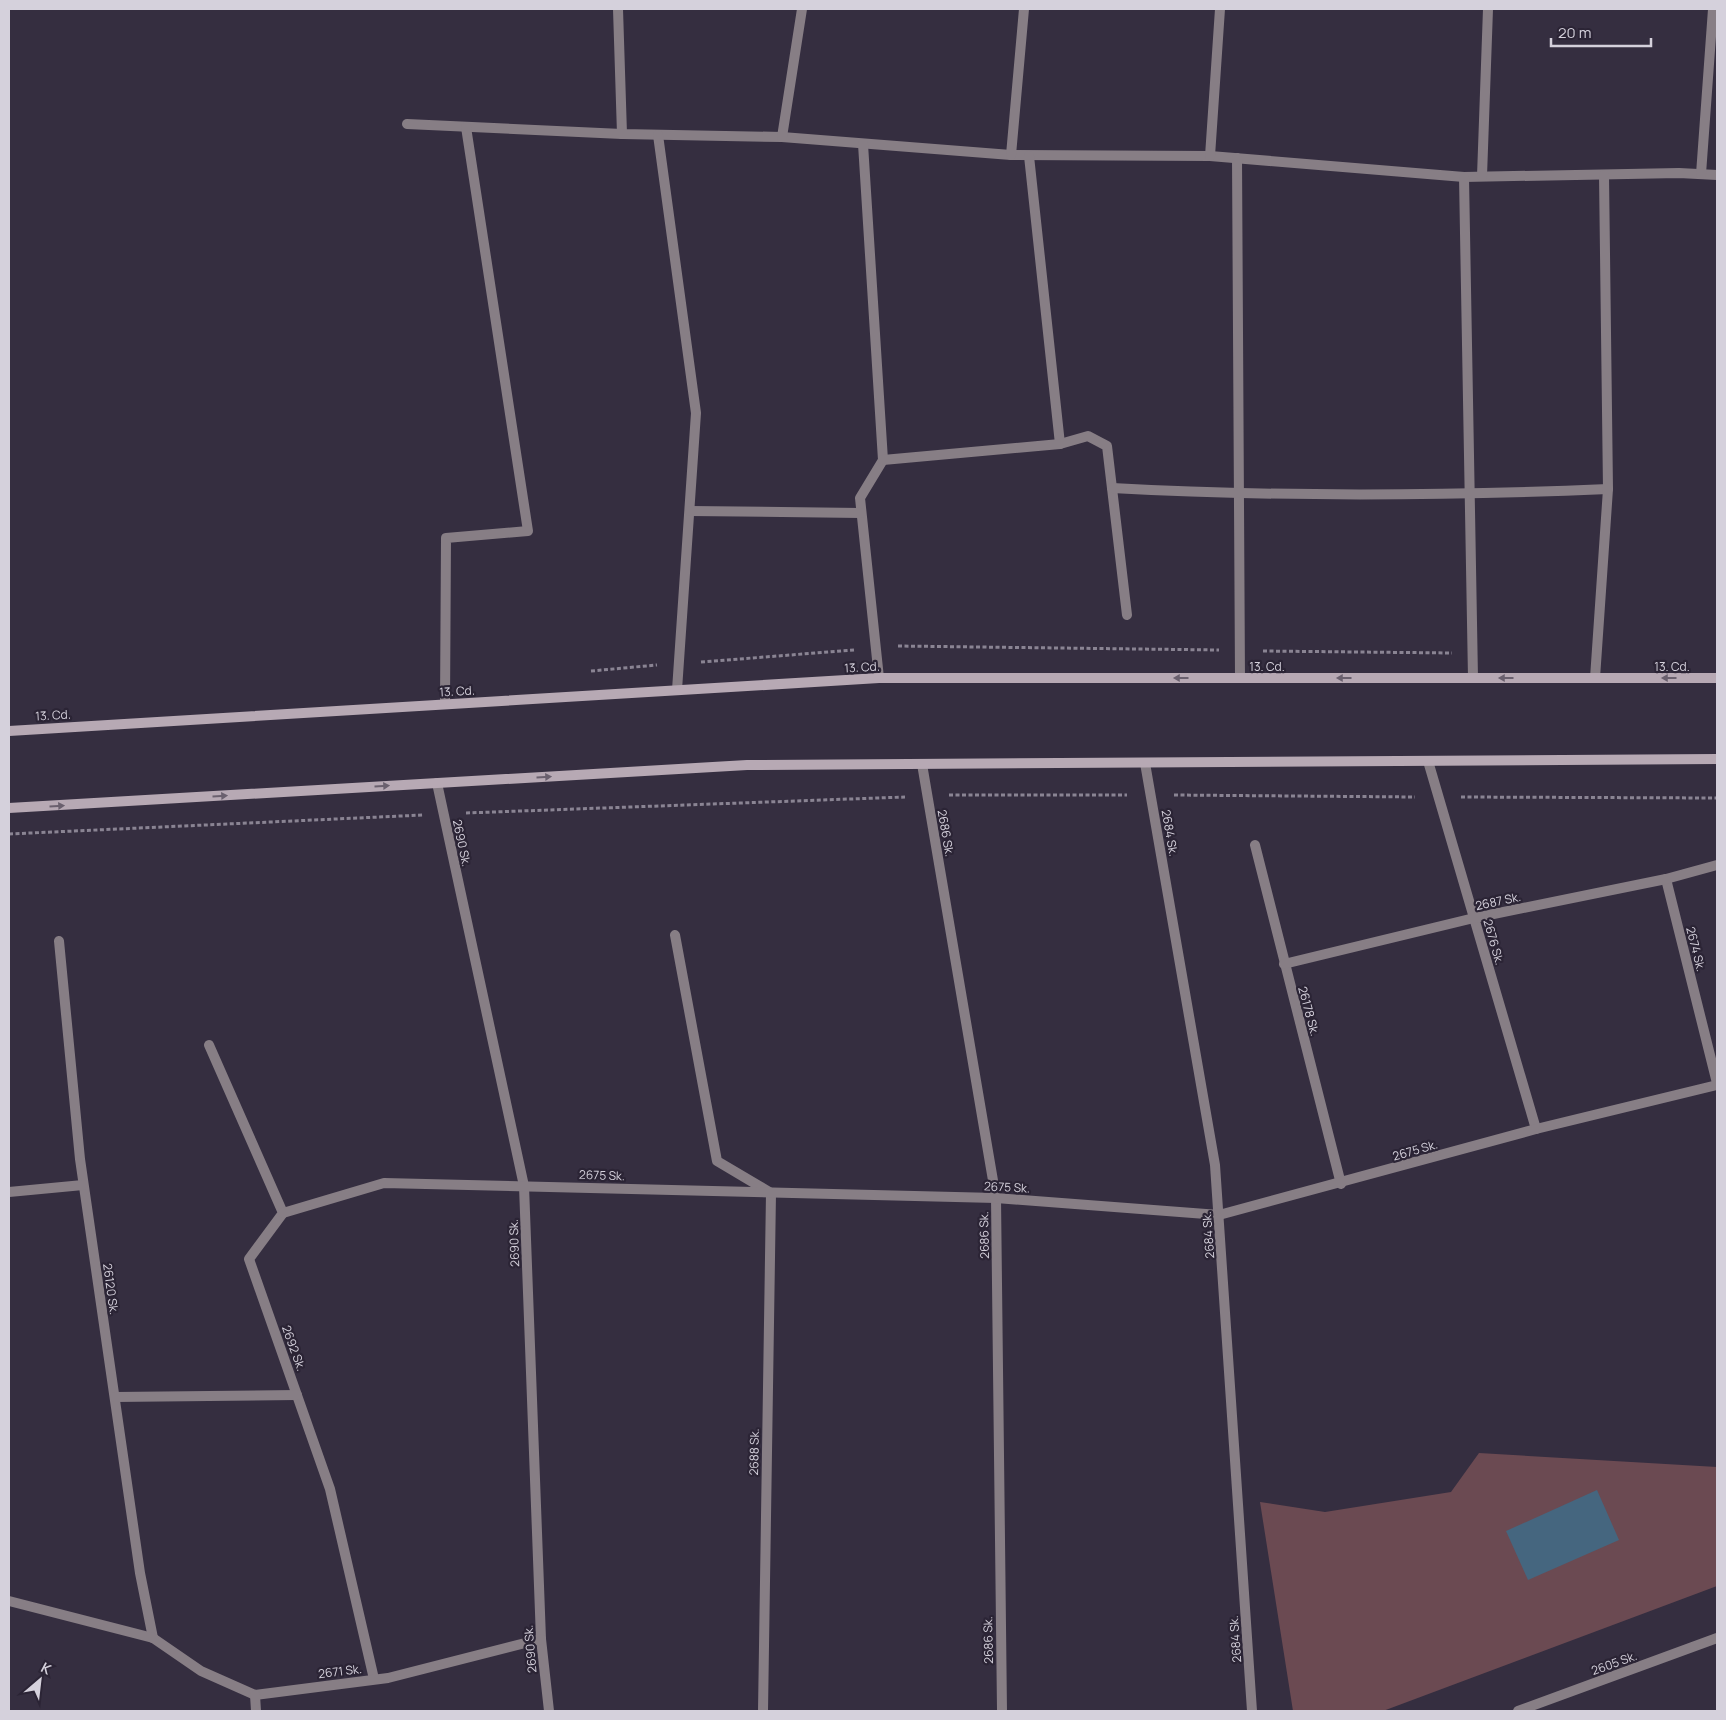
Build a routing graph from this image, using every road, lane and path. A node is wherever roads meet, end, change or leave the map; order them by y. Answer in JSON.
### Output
{"nodes":[{"id":1,"x":618,"y":9,"type":"edge"},
{"id":2,"x":802,"y":9,"type":"edge"},
{"id":3,"x":1024,"y":9,"type":"edge"},
{"id":4,"x":1220,"y":9,"type":"edge"},
{"id":5,"x":1488,"y":9,"type":"edge"},
{"id":6,"x":1713,"y":9,"type":"edge"},
{"id":7,"x":407,"y":124,"type":"dead end"},
{"id":8,"x":466,"y":127,"type":"junction"},
{"id":9,"x":622,"y":134,"type":"junction"},
{"id":10,"x":658,"y":135,"type":"junction"},
{"id":11,"x":782,"y":137,"type":"junction"},
{"id":12,"x":863,"y":144,"type":"junction"},
{"id":13,"x":1011,"y":155,"type":"junction"},
{"id":14,"x":1029,"y":156,"type":"junction"},
{"id":15,"x":1210,"y":156,"type":"junction"},
{"id":16,"x":1237,"y":158,"type":"junction"},
{"id":17,"x":1701,"y":174,"type":"junction"},
{"id":18,"x":1604,"y":175,"type":"junction"},
{"id":19,"x":1717,"y":175,"type":"edge"},
{"id":20,"x":1482,"y":176,"type":"junction"},
{"id":21,"x":1464,"y":177,"type":"junction"},
{"id":22,"x":1060,"y":444,"type":"junction"},
{"id":23,"x":883,"y":460,"type":"junction"},
{"id":24,"x":1112,"y":488,"type":"junction"},
{"id":25,"x":1608,"y":489,"type":"junction"},
{"id":26,"x":1239,"y":494,"type":"junction"},
{"id":27,"x":1468,"y":495,"type":"junction"},
{"id":28,"x":690,"y":511,"type":"junction"},
{"id":29,"x":861,"y":514,"type":"junction"},
{"id":30,"x":1127,"y":615,"type":"dead end"},
{"id":31,"x":879,"y":678,"type":"junction"},
{"id":32,"x":1240,"y":678,"type":"junction"},
{"id":33,"x":1473,"y":678,"type":"junction"},
{"id":34,"x":1594,"y":678,"type":"junction"},
{"id":35,"x":1717,"y":678,"type":"edge"},
{"id":36,"x":677,"y":690,"type":"junction"},
{"id":37,"x":445,"y":704,"type":"junction"},
{"id":38,"x":9,"y":731,"type":"edge"},
{"id":39,"x":1717,"y":759,"type":"edge"},
{"id":40,"x":1428,"y":761,"type":"junction"},
{"id":41,"x":1145,"y":763,"type":"junction"},
{"id":42,"x":922,"y":764,"type":"junction"},
{"id":43,"x":437,"y":783,"type":"junction"},
{"id":44,"x":1151,"y":795,"type":"junction"},
{"id":45,"x":927,"y":796,"type":"junction"},
{"id":46,"x":1438,"y":797,"type":"junction"},
{"id":47,"x":1717,"y":798,"type":"edge"},
{"id":48,"x":9,"y":808,"type":"edge"},
{"id":49,"x":443,"y":814,"type":"junction"},
{"id":50,"x":9,"y":834,"type":"edge"},
{"id":51,"x":1255,"y":845,"type":"dead end"},
{"id":52,"x":1717,"y":865,"type":"edge"},
{"id":53,"x":1666,"y":879,"type":"junction"},
{"id":54,"x":1474,"y":918,"type":"junction"},
{"id":55,"x":675,"y":935,"type":"dead end"},
{"id":56,"x":59,"y":941,"type":"dead end"},
{"id":57,"x":1284,"y":964,"type":"junction"},
{"id":58,"x":209,"y":1044,"type":"dead end"},
{"id":59,"x":1717,"y":1084,"type":"edge"},
{"id":60,"x":1536,"y":1129,"type":"junction"},
{"id":61,"x":83,"y":1184,"type":"junction"},
{"id":62,"x":1341,"y":1184,"type":"junction"},
{"id":63,"x":524,"y":1186,"type":"junction"},
{"id":64,"x":9,"y":1192,"type":"edge"},
{"id":65,"x":771,"y":1193,"type":"junction"},
{"id":66,"x":996,"y":1198,"type":"junction"},
{"id":67,"x":283,"y":1214,"type":"junction"},
{"id":68,"x":1219,"y":1215,"type":"junction"},
{"id":69,"x":297,"y":1395,"type":"junction"},
{"id":70,"x":115,"y":1397,"type":"junction"},
{"id":71,"x":9,"y":1601,"type":"edge"},
{"id":72,"x":153,"y":1638,"type":"junction"},
{"id":73,"x":1717,"y":1638,"type":"edge"},
{"id":74,"x":541,"y":1639,"type":"junction"},
{"id":75,"x":374,"y":1679,"type":"junction"},
{"id":76,"x":255,"y":1695,"type":"junction"},
{"id":77,"x":256,"y":1711,"type":"edge"},
{"id":78,"x":549,"y":1711,"type":"edge"},
{"id":79,"x":763,"y":1711,"type":"edge"},
{"id":80,"x":1002,"y":1711,"type":"edge"},
{"id":81,"x":1252,"y":1711,"type":"edge"},
{"id":82,"x":1518,"y":1711,"type":"edge"}],
"edges":[{"from":1,"to":9,"type":"street"},
{"from":2,"to":11,"type":"street"},
{"from":3,"to":13,"type":"street"},
{"from":4,"to":15,"type":"street"},
{"from":5,"to":20,"type":"street"},
{"from":6,"to":17,"type":"street"},
{"from":7,"to":8,"type":"street"},
{"from":8,"to":9,"type":"street"},
{"from":8,"to":37,"type":"street"},
{"from":9,"to":10,"type":"street"},
{"from":10,"to":11,"type":"street"},
{"from":10,"to":28,"type":"street"},
{"from":11,"to":12,"type":"street"},
{"from":12,"to":13,"type":"street"},
{"from":12,"to":23,"type":"street"},
{"from":13,"to":14,"type":"street"},
{"from":14,"to":15,"type":"street"},
{"from":14,"to":22,"type":"street"},
{"from":15,"to":16,"type":"street"},
{"from":16,"to":21,"type":"street"},
{"from":16,"to":26,"type":"street"},
{"from":17,"to":18,"type":"street"},
{"from":17,"to":19,"type":"street"},
{"from":18,"to":20,"type":"street"},
{"from":18,"to":25,"type":"street"},
{"from":20,"to":21,"type":"street"},
{"from":21,"to":27,"type":"street"},
{"from":22,"to":23,"type":"street"},
{"from":22,"to":24,"type":"street"},
{"from":23,"to":29,"type":"street"},
{"from":24,"to":26,"type":"street"},
{"from":24,"to":30,"type":"street"},
{"from":25,"to":27,"type":"street"},
{"from":25,"to":34,"type":"street"},
{"from":26,"to":27,"type":"street"},
{"from":26,"to":32,"type":"street"},
{"from":27,"to":33,"type":"street"},
{"from":28,"to":29,"type":"street"},
{"from":28,"to":36,"type":"street"},
{"from":29,"to":31,"type":"street"},
{"from":32,"to":31,"type":"main road","name":"13. Cd.","one_way":true},
{"from":31,"to":36,"type":"main road","name":"13. Cd."},
{"from":33,"to":32,"type":"main road","name":"13. Cd.","one_way":true},
{"from":34,"to":33,"type":"main road","name":"13. Cd.","one_way":true},
{"from":35,"to":34,"type":"main road","name":"13. Cd.","one_way":true},
{"from":36,"to":37,"type":"main road","name":"13. Cd."},
{"from":37,"to":38,"type":"main road","name":"13. Cd."},
{"from":39,"to":40,"type":"main road"},
{"from":40,"to":41,"type":"main road"},
{"from":40,"to":46,"type":"street","name":"2676 Sk."},
{"from":41,"to":42,"type":"main road"},
{"from":41,"to":44,"type":"street","name":"2684 Sk."},
{"from":43,"to":42,"type":"main road","one_way":true},
{"from":42,"to":45,"type":"street","name":"2686 Sk."},
{"from":48,"to":43,"type":"main road","one_way":true},
{"from":43,"to":49,"type":"street","name":"2690 Sk."},
{"from":44,"to":45,"type":"path"},
{"from":44,"to":46,"type":"path"},
{"from":44,"to":68,"type":"street","name":"2684 Sk."},
{"from":45,"to":49,"type":"path"},
{"from":45,"to":66,"type":"street","name":"2686 Sk."},
{"from":46,"to":47,"type":"path"},
{"from":46,"to":54,"type":"street","name":"2676 Sk."},
{"from":49,"to":50,"type":"path"},
{"from":49,"to":63,"type":"street","name":"2690 Sk."},
{"from":51,"to":57,"type":"street","name":"26178 Sk."},
{"from":52,"to":53,"type":"street","name":"2687 Sk."},
{"from":53,"to":54,"type":"street","name":"2687 Sk."},
{"from":53,"to":59,"type":"street","name":"2674 Sk."},
{"from":54,"to":57,"type":"street","name":"2687 Sk."},
{"from":54,"to":60,"type":"street","name":"2676 Sk."},
{"from":55,"to":65,"type":"street"},
{"from":56,"to":61,"type":"street","name":"26120 Sk."},
{"from":57,"to":62,"type":"street","name":"26178 Sk."},
{"from":58,"to":67,"type":"street"},
{"from":59,"to":60,"type":"street","name":"2675 Sk."},
{"from":60,"to":62,"type":"street","name":"2675 Sk."},
{"from":61,"to":64,"type":"street"},
{"from":61,"to":70,"type":"street","name":"26120 Sk."},
{"from":62,"to":68,"type":"street","name":"2675 Sk."},
{"from":63,"to":65,"type":"street","name":"2675 Sk."},
{"from":63,"to":67,"type":"street","name":"2675 Sk."},
{"from":63,"to":74,"type":"street","name":"2690 Sk."},
{"from":65,"to":66,"type":"street","name":"2675 Sk."},
{"from":65,"to":79,"type":"street","name":"2688 Sk."},
{"from":66,"to":68,"type":"street","name":"2675 Sk."},
{"from":66,"to":80,"type":"street","name":"2686 Sk."},
{"from":67,"to":69,"type":"street","name":"2692 Sk."},
{"from":68,"to":81,"type":"street","name":"2684 Sk."},
{"from":69,"to":70,"type":"street"},
{"from":69,"to":75,"type":"street","name":"2692 Sk."},
{"from":70,"to":72,"type":"street","name":"26120 Sk."},
{"from":71,"to":72,"type":"street"},
{"from":72,"to":76,"type":"street"},
{"from":73,"to":82,"type":"street","name":"2605 Sk."},
{"from":74,"to":75,"type":"street","name":"2671 Sk."},
{"from":74,"to":78,"type":"street","name":"2690 Sk."},
{"from":75,"to":76,"type":"street","name":"2671 Sk."},
{"from":76,"to":77,"type":"street"}]}
